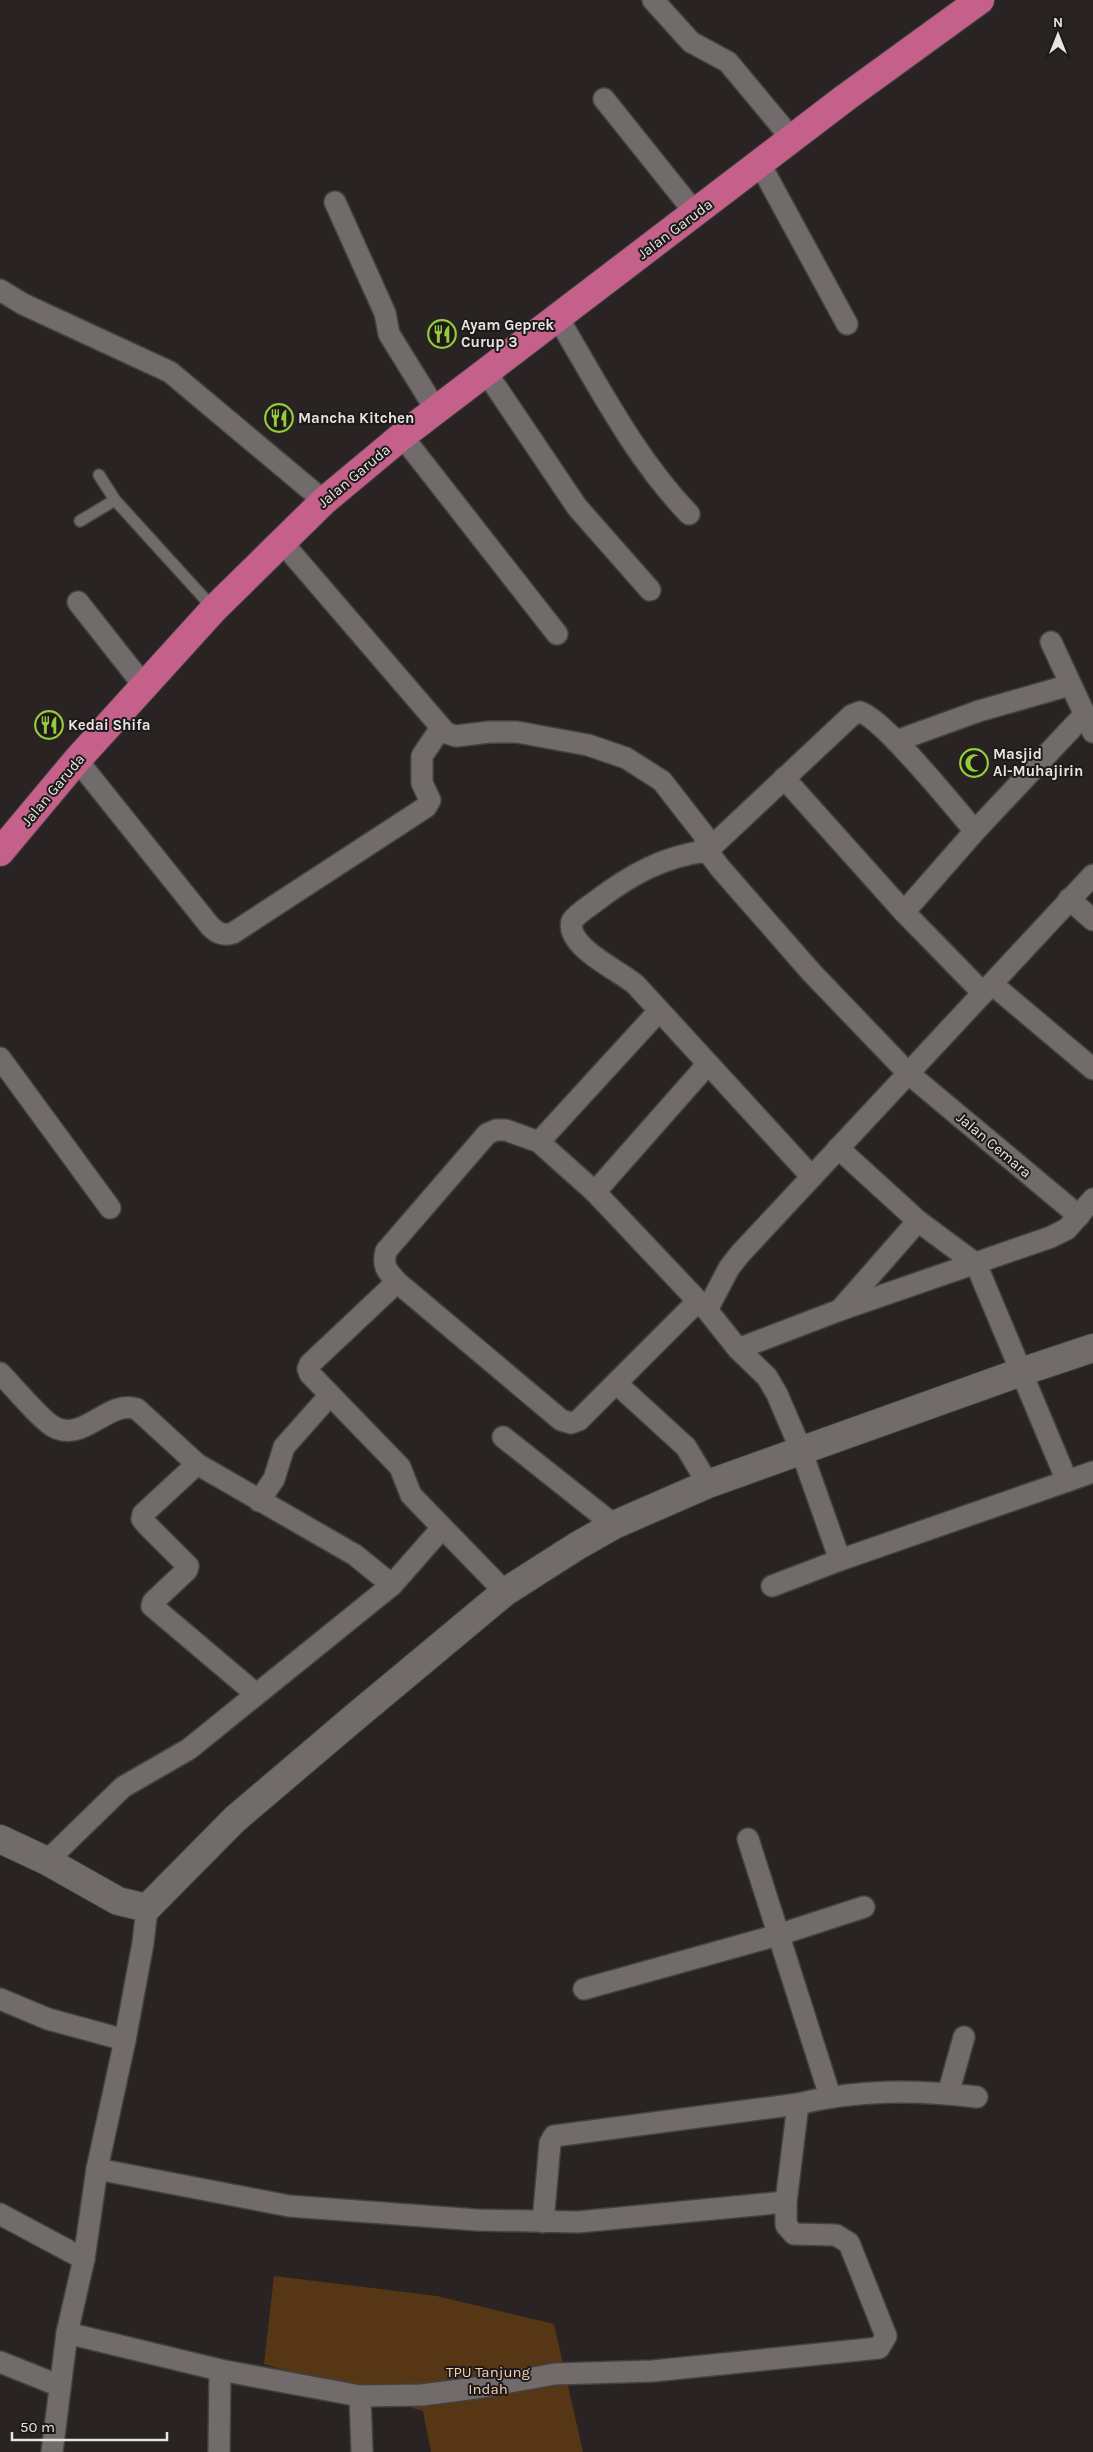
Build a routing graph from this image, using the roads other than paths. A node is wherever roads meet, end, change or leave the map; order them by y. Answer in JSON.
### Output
{"nodes":[{"id":1,"x":653,"y":0,"type":"edge"},
{"id":2,"x":980,"y":0,"type":"edge"},
{"id":3,"x":604,"y":99,"type":"dead end"},
{"id":4,"x":792,"y":139,"type":"junction"},
{"id":5,"x":760,"y":164,"type":"junction"},
{"id":6,"x":335,"y":202,"type":"dead end"},
{"id":7,"x":696,"y":214,"type":"junction"},
{"id":8,"x":0,"y":290,"type":"edge"},
{"id":9,"x":558,"y":318,"type":"junction"},
{"id":10,"x":848,"y":324,"type":"dead end"},
{"id":11,"x":486,"y":372,"type":"junction"},
{"id":12,"x":436,"y":410,"type":"junction"},
{"id":13,"x":402,"y":436,"type":"junction"},
{"id":14,"x":98,"y":475,"type":"dead end"},
{"id":15,"x":115,"y":500,"type":"junction"},
{"id":16,"x":324,"y":501,"type":"junction"},
{"id":17,"x":689,"y":514,"type":"dead end"},
{"id":18,"x":80,"y":521,"type":"dead end"},
{"id":19,"x":282,"y":542,"type":"junction"},
{"id":20,"x":650,"y":590,"type":"dead end"},
{"id":21,"x":78,"y":602,"type":"dead end"},
{"id":22,"x":214,"y":609,"type":"junction"},
{"id":23,"x":557,"y":634,"type":"dead end"},
{"id":24,"x":1052,"y":642,"type":"dead end"},
{"id":25,"x":1070,"y":685,"type":"junction"},
{"id":26,"x":145,"y":687,"type":"junction"},
{"id":27,"x":1089,"y":723,"type":"edge"},
{"id":28,"x":440,"y":729,"type":"junction"},
{"id":29,"x":896,"y":741,"type":"junction"},
{"id":30,"x":77,"y":760,"type":"junction"},
{"id":31,"x":784,"y":778,"type":"junction"},
{"id":32,"x":975,"y":831,"type":"junction"},
{"id":33,"x":707,"y":851,"type":"junction"},
{"id":34,"x":0,"y":852,"type":"edge"},
{"id":35,"x":1093,"y":875,"type":"edge"},
{"id":36,"x":1069,"y":899,"type":"junction"},
{"id":37,"x":904,"y":912,"type":"junction"},
{"id":38,"x":1093,"y":920,"type":"edge"},
{"id":39,"x":988,"y":989,"type":"junction"},
{"id":40,"x":659,"y":1011,"type":"junction"},
{"id":41,"x":0,"y":1058,"type":"edge"},
{"id":42,"x":707,"y":1065,"type":"junction"},
{"id":43,"x":1093,"y":1069,"type":"edge"},
{"id":44,"x":909,"y":1074,"type":"junction"},
{"id":45,"x":539,"y":1142,"type":"junction"},
{"id":46,"x":838,"y":1148,"type":"junction"},
{"id":47,"x":812,"y":1177,"type":"junction"},
{"id":48,"x":595,"y":1192,"type":"junction"},
{"id":49,"x":1093,"y":1200,"type":"edge"},
{"id":50,"x":110,"y":1208,"type":"dead end"},
{"id":51,"x":1080,"y":1216,"type":"junction"},
{"id":52,"x":918,"y":1221,"type":"junction"},
{"id":53,"x":976,"y":1264,"type":"junction"},
{"id":54,"x":397,"y":1282,"type":"junction"},
{"id":55,"x":703,"y":1306,"type":"junction"},
{"id":56,"x":840,"y":1310,"type":"junction"},
{"id":57,"x":738,"y":1348,"type":"junction"},
{"id":58,"x":1093,"y":1348,"type":"edge"},
{"id":59,"x":0,"y":1372,"type":"edge"},
{"id":60,"x":1021,"y":1372,"type":"junction"},
{"id":61,"x":616,"y":1383,"type":"junction"},
{"id":62,"x":330,"y":1395,"type":"junction"},
{"id":63,"x":503,"y":1437,"type":"dead end"},
{"id":64,"x":801,"y":1450,"type":"junction"},
{"id":65,"x":197,"y":1464,"type":"junction"},
{"id":66,"x":1093,"y":1472,"type":"edge"},
{"id":67,"x":1067,"y":1481,"type":"junction"},
{"id":68,"x":708,"y":1484,"type":"junction"},
{"id":69,"x":259,"y":1501,"type":"junction"},
{"id":70,"x":614,"y":1525,"type":"junction"},
{"id":71,"x":442,"y":1528,"type":"junction"},
{"id":72,"x":840,"y":1560,"type":"junction"},
{"id":73,"x":392,"y":1584,"type":"junction"},
{"id":74,"x":772,"y":1586,"type":"dead end"},
{"id":75,"x":505,"y":1592,"type":"junction"},
{"id":76,"x":256,"y":1694,"type":"junction"},
{"id":77,"x":0,"y":1839,"type":"edge"},
{"id":78,"x":748,"y":1840,"type":"dead end"},
{"id":79,"x":47,"y":1862,"type":"junction"},
{"id":80,"x":864,"y":1906,"type":"dead end"},
{"id":81,"x":147,"y":1908,"type":"junction"},
{"id":82,"x":778,"y":1936,"type":"junction"},
{"id":83,"x":584,"y":1989,"type":"dead end"},
{"id":84,"x":0,"y":1999,"type":"edge"},
{"id":85,"x":964,"y":2037,"type":"dead end"},
{"id":86,"x":126,"y":2040,"type":"junction"},
{"id":87,"x":948,"y":2094,"type":"junction"},
{"id":88,"x":830,"y":2096,"type":"junction"},
{"id":89,"x":977,"y":2098,"type":"dead end"},
{"id":90,"x":798,"y":2104,"type":"junction"},
{"id":91,"x":98,"y":2169,"type":"junction"},
{"id":92,"x":786,"y":2202,"type":"junction"},
{"id":93,"x":0,"y":2214,"type":"edge"},
{"id":94,"x":543,"y":2222,"type":"junction"},
{"id":95,"x":84,"y":2259,"type":"junction"},
{"id":96,"x":67,"y":2334,"type":"junction"},
{"id":97,"x":0,"y":2362,"type":"edge"},
{"id":98,"x":220,"y":2370,"type":"junction"},
{"id":99,"x":60,"y":2386,"type":"junction"},
{"id":100,"x":360,"y":2396,"type":"junction"},
{"id":101,"x":52,"y":2452,"type":"edge"},
{"id":102,"x":219,"y":2452,"type":"edge"},
{"id":103,"x":362,"y":2452,"type":"edge"}],
"edges":[{"from":1,"to":4,"type":"street"},
{"from":2,"to":4,"type":"highway","name":"Jalan Garuda"},
{"from":3,"to":7,"type":"street"},
{"from":4,"to":5,"type":"highway","name":"Jalan Garuda"},
{"from":5,"to":7,"type":"highway","name":"Jalan Garuda"},
{"from":5,"to":10,"type":"street"},
{"from":6,"to":12,"type":"street"},
{"from":7,"to":9,"type":"highway","name":"Jalan Garuda"},
{"from":8,"to":16,"type":"street"},
{"from":9,"to":11,"type":"highway","name":"Jalan Garuda"},
{"from":9,"to":17,"type":"street"},
{"from":11,"to":12,"type":"highway","name":"Jalan Garuda"},
{"from":11,"to":20,"type":"street"},
{"from":12,"to":13,"type":"highway","name":"Jalan Garuda"},
{"from":13,"to":16,"type":"highway","name":"Jalan Garuda"},
{"from":13,"to":23,"type":"street"},
{"from":14,"to":15,"type":"lane"},
{"from":15,"to":18,"type":"lane"},
{"from":15,"to":22,"type":"lane"},
{"from":16,"to":19,"type":"highway","name":"Jalan Garuda"},
{"from":19,"to":22,"type":"highway","name":"Jalan Garuda"},
{"from":19,"to":28,"type":"street"},
{"from":21,"to":26,"type":"street"},
{"from":22,"to":26,"type":"highway","name":"Jalan Garuda"},
{"from":24,"to":25,"type":"street"},
{"from":25,"to":27,"type":"street"},
{"from":25,"to":29,"type":"street"},
{"from":26,"to":30,"type":"highway","name":"Jalan Garuda"},
{"from":27,"to":32,"type":"street"},
{"from":28,"to":30,"type":"street"},
{"from":28,"to":33,"type":"street"},
{"from":29,"to":31,"type":"street"},
{"from":29,"to":32,"type":"street"},
{"from":30,"to":34,"type":"highway","name":"Jalan Garuda"},
{"from":31,"to":33,"type":"street"},
{"from":31,"to":37,"type":"street"},
{"from":32,"to":37,"type":"street"},
{"from":33,"to":40,"type":"street"},
{"from":33,"to":44,"type":"street","name":"Jalan Cemara"},
{"from":35,"to":36,"type":"street"},
{"from":36,"to":38,"type":"street"},
{"from":36,"to":39,"type":"street"},
{"from":37,"to":39,"type":"street"},
{"from":39,"to":43,"type":"street"},
{"from":39,"to":44,"type":"street"},
{"from":40,"to":42,"type":"street"},
{"from":40,"to":45,"type":"street"},
{"from":41,"to":50,"type":"street"},
{"from":42,"to":47,"type":"street"},
{"from":42,"to":48,"type":"street"},
{"from":44,"to":46,"type":"street"},
{"from":44,"to":51,"type":"street","name":"Jalan Cemara"},
{"from":45,"to":48,"type":"street"},
{"from":45,"to":54,"type":"street"},
{"from":46,"to":47,"type":"street"},
{"from":46,"to":52,"type":"street"},
{"from":47,"to":55,"type":"street"},
{"from":48,"to":55,"type":"street"},
{"from":49,"to":51,"type":"street"},
{"from":51,"to":53,"type":"street"},
{"from":52,"to":53,"type":"street"},
{"from":52,"to":56,"type":"street"},
{"from":53,"to":56,"type":"street"},
{"from":53,"to":60,"type":"street"},
{"from":54,"to":61,"type":"street"},
{"from":54,"to":62,"type":"street"},
{"from":55,"to":57,"type":"street"},
{"from":55,"to":61,"type":"street"},
{"from":56,"to":57,"type":"street"},
{"from":57,"to":64,"type":"street"},
{"from":58,"to":60,"type":"street"},
{"from":59,"to":65,"type":"street"},
{"from":60,"to":64,"type":"street"},
{"from":60,"to":67,"type":"street"},
{"from":61,"to":68,"type":"street"},
{"from":62,"to":69,"type":"street"},
{"from":62,"to":71,"type":"street"},
{"from":63,"to":70,"type":"street"},
{"from":64,"to":68,"type":"street"},
{"from":64,"to":72,"type":"street"},
{"from":65,"to":69,"type":"street"},
{"from":65,"to":76,"type":"street"},
{"from":66,"to":67,"type":"street"},
{"from":67,"to":72,"type":"street"},
{"from":68,"to":70,"type":"street"},
{"from":69,"to":73,"type":"street"},
{"from":70,"to":75,"type":"street"},
{"from":71,"to":73,"type":"street"},
{"from":71,"to":75,"type":"street"},
{"from":72,"to":74,"type":"street"},
{"from":73,"to":76,"type":"street"},
{"from":75,"to":81,"type":"street"},
{"from":76,"to":79,"type":"street"},
{"from":77,"to":79,"type":"street"},
{"from":78,"to":82,"type":"street"},
{"from":79,"to":81,"type":"street"},
{"from":80,"to":82,"type":"street"},
{"from":81,"to":86,"type":"street"},
{"from":82,"to":83,"type":"street"},
{"from":82,"to":88,"type":"street"},
{"from":84,"to":86,"type":"street"},
{"from":85,"to":87,"type":"street"},
{"from":86,"to":91,"type":"street"},
{"from":87,"to":88,"type":"street"},
{"from":87,"to":89,"type":"street"},
{"from":88,"to":90,"type":"street"},
{"from":90,"to":92,"type":"street"},
{"from":90,"to":94,"type":"street"},
{"from":91,"to":94,"type":"street"},
{"from":91,"to":95,"type":"street"},
{"from":92,"to":94,"type":"street"},
{"from":92,"to":100,"type":"street"},
{"from":93,"to":95,"type":"street"},
{"from":95,"to":96,"type":"street"},
{"from":96,"to":98,"type":"street"},
{"from":96,"to":99,"type":"street"},
{"from":97,"to":99,"type":"street"},
{"from":98,"to":100,"type":"street"},
{"from":98,"to":102,"type":"street"},
{"from":99,"to":101,"type":"street"},
{"from":100,"to":103,"type":"street"}]}
